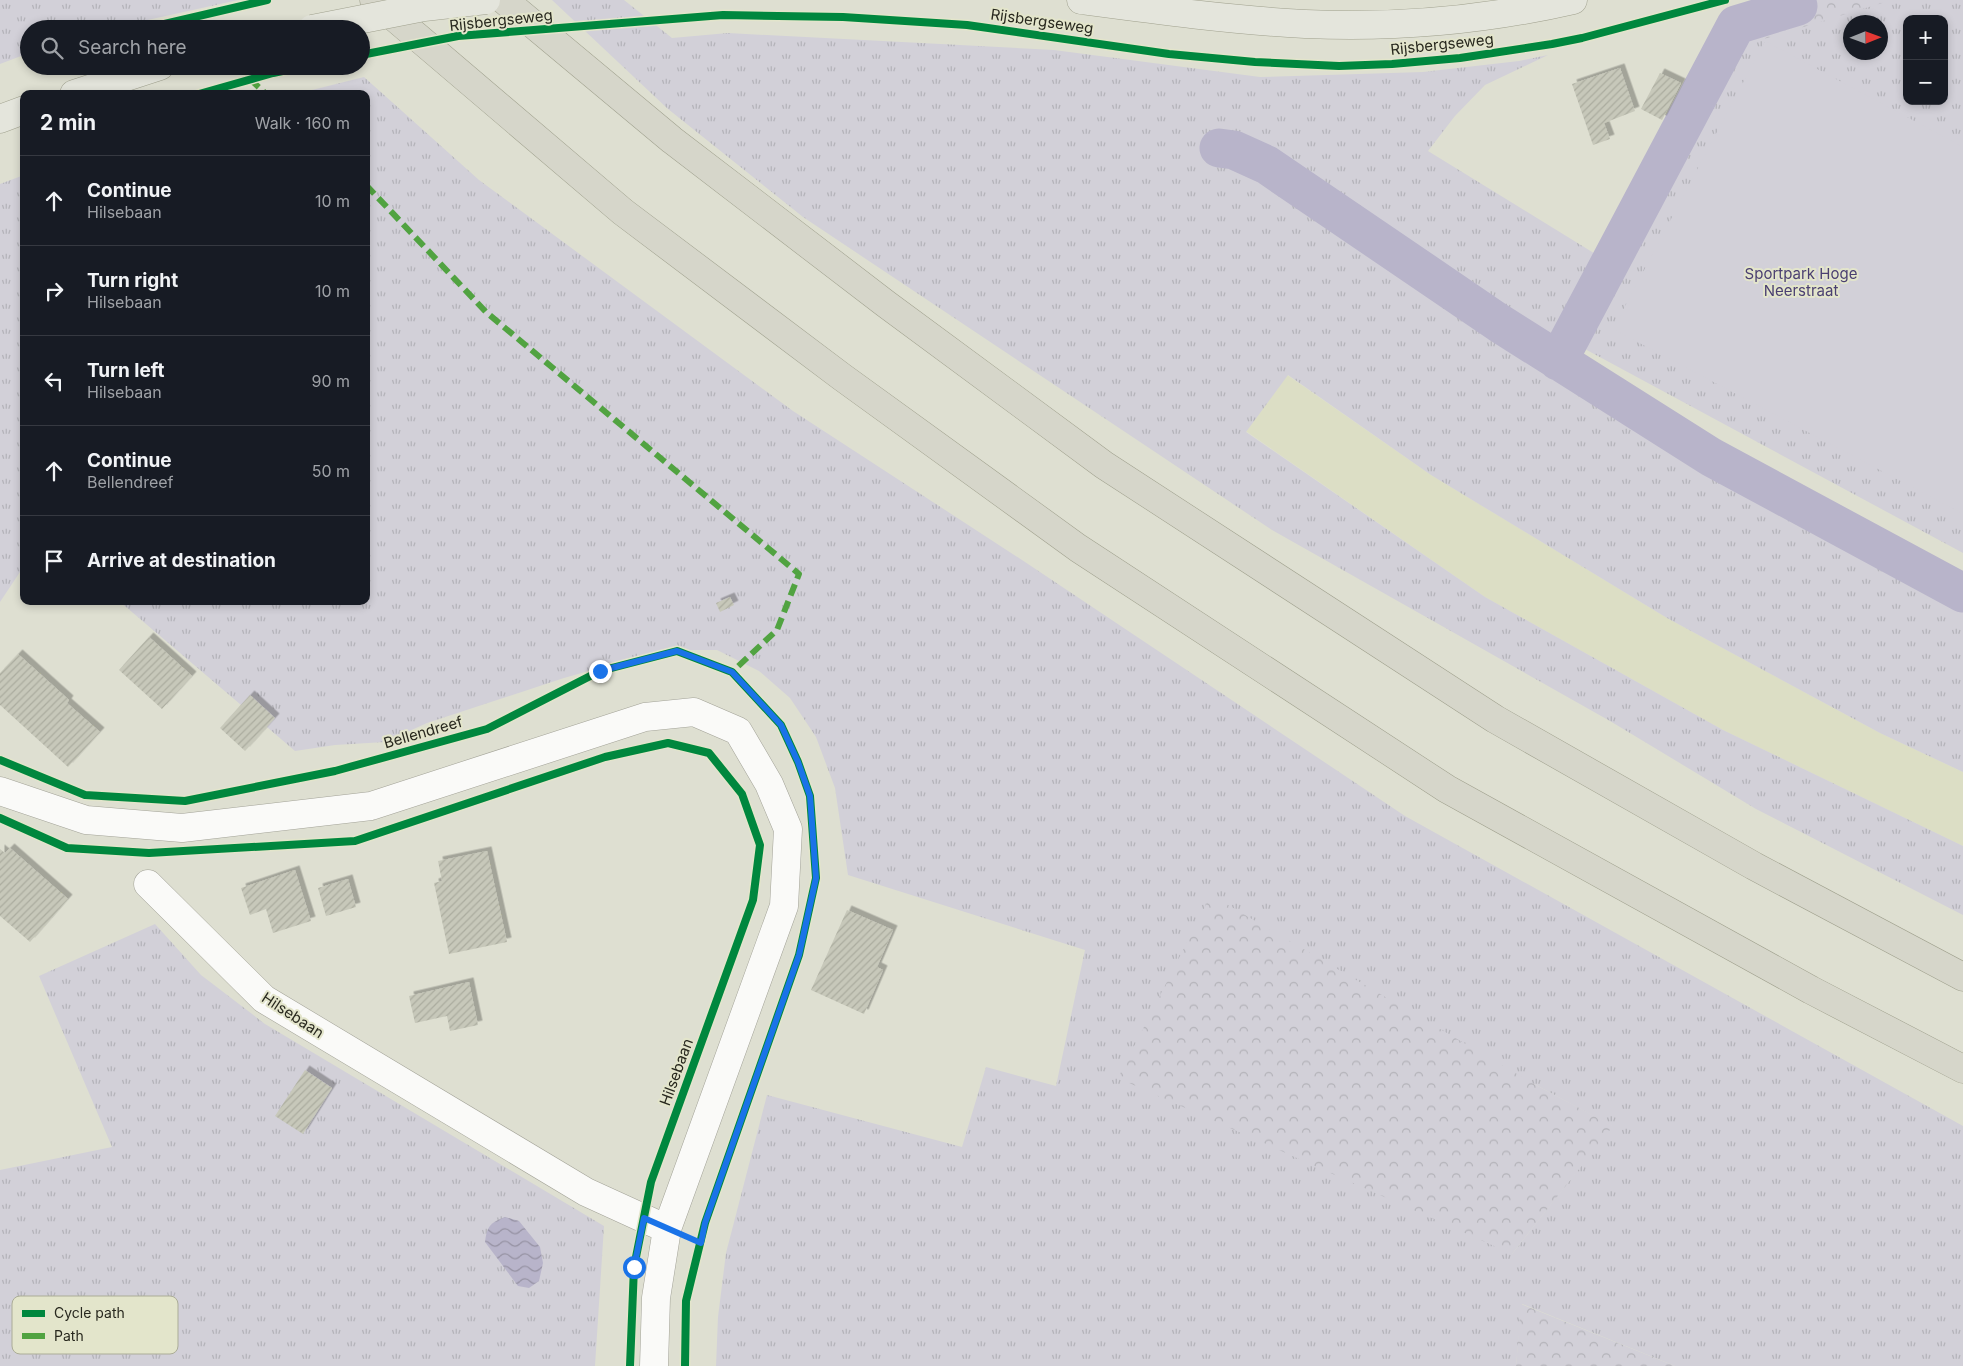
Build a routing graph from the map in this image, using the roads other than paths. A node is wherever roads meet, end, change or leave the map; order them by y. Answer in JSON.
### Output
{"nodes":[{"id":1,"x":374,"y":0,"type":"edge"},
{"id":2,"x":486,"y":0,"type":"edge"},
{"id":3,"x":504,"y":0,"type":"edge"},
{"id":4,"x":1082,"y":0,"type":"edge"},
{"id":5,"x":1573,"y":0,"type":"edge"},
{"id":6,"x":358,"y":20,"type":"edge"},
{"id":7,"x":132,"y":75,"type":"edge"},
{"id":8,"x":86,"y":90,"type":"edge"},
{"id":9,"x":20,"y":112,"type":"edge"},
{"id":10,"x":0,"y":119,"type":"edge"},
{"id":11,"x":0,"y":791,"type":"edge"},
{"id":12,"x":148,"y":884,"type":"dead end"},
{"id":13,"x":1963,"y":977,"type":"edge"},
{"id":14,"x":1963,"y":1069,"type":"edge"},
{"id":15,"x":667,"y":1229,"type":"junction"},
{"id":16,"x":654,"y":1366,"type":"edge"}],
"edges":[{"from":1,"to":14,"type":"highway"},
{"from":2,"to":6,"type":"main road","name":"Rijsbergseweg","bridge":true},
{"from":3,"to":13,"type":"highway"},
{"from":4,"to":5,"type":"main road","name":"Rijsbergseweg"},
{"from":7,"to":8,"type":"main road"},
{"from":9,"to":10,"type":"main road"},
{"from":11,"to":15,"type":"street"},
{"from":12,"to":15,"type":"street","name":"Hilsebaan"},
{"from":15,"to":16,"type":"street"}]}
